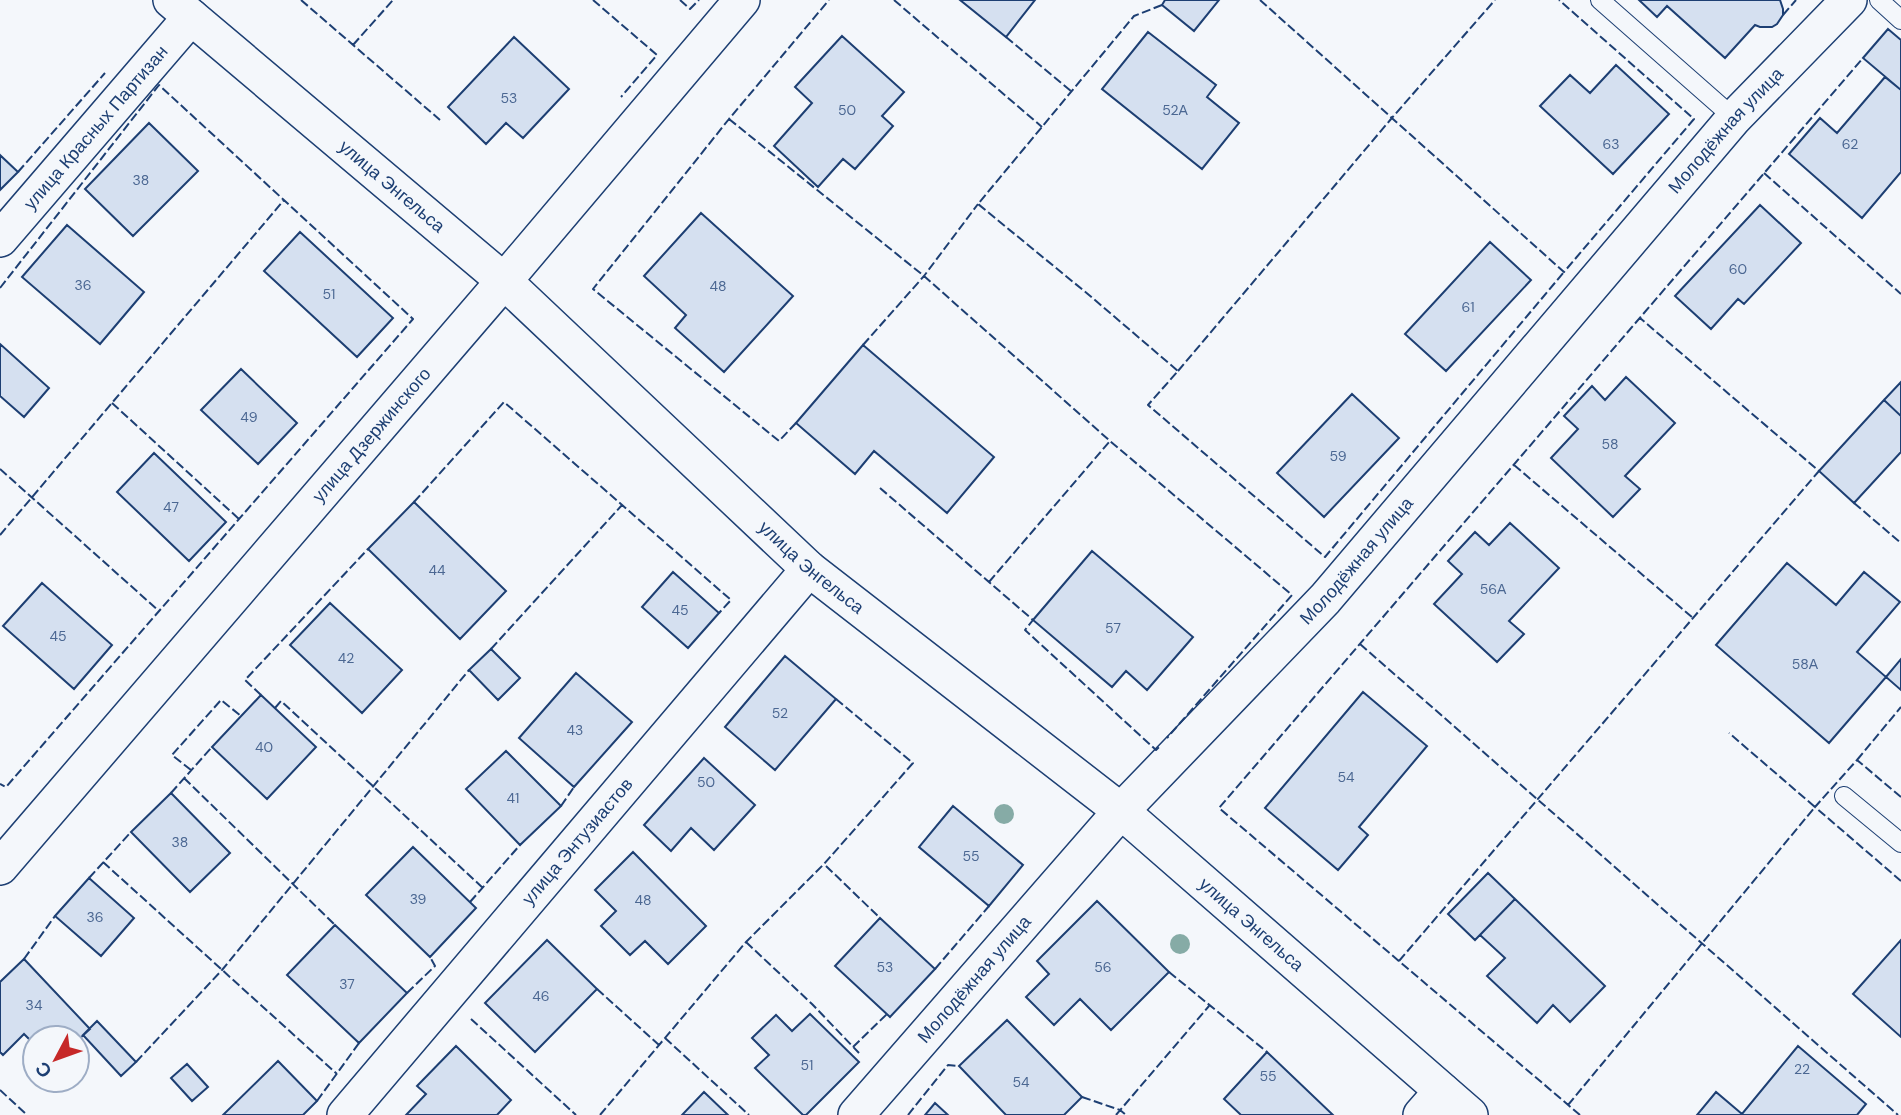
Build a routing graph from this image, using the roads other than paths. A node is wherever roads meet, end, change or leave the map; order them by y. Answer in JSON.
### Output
{"nodes":[{"id":1,"x":742,"y":0,"type":"edge"},
{"id":2,"x":1600,"y":0,"type":"edge"},
{"id":3,"x":1849,"y":0,"type":"edge"},
{"id":4,"x":1879,"y":0,"type":"edge"},
{"id":5,"x":181,"y":8,"type":"edge"},
{"id":6,"x":1901,"y":20,"type":"edge"},
{"id":7,"x":1734,"y":118,"type":"junction"},
{"id":8,"x":0,"y":239,"type":"edge"},
{"id":9,"x":504,"y":281,"type":"junction"},
{"id":10,"x":809,"y":569,"type":"junction"},
{"id":11,"x":1844,"y":796,"type":"dead end"},
{"id":12,"x":1121,"y":811,"type":"junction"},
{"id":13,"x":1901,"y":843,"type":"edge"},
{"id":14,"x":0,"y":867,"type":"edge"},
{"id":15,"x":1431,"y":1103,"type":"edge"},
{"id":16,"x":345,"y":1115,"type":"edge"},
{"id":17,"x":856,"y":1115,"type":"edge"},
{"id":18,"x":1470,"y":1115,"type":"edge"}],
"edges":[{"from":1,"to":9,"type":"street","name":"улица Дзержинского"},
{"from":2,"to":7,"type":"lane"},
{"from":3,"to":7,"type":"street","name":"Молодёжная улица"},
{"from":4,"to":6,"type":"lane"},
{"from":5,"to":8,"type":"street","name":"улица Красных Партизан"},
{"from":5,"to":9,"type":"street","name":"улица Энгельса"},
{"from":7,"to":12,"type":"street","name":"Молодёжная улица"},
{"from":9,"to":10,"type":"street","name":"улица Энгельса"},
{"from":9,"to":14,"type":"street","name":"улица Дзержинского"},
{"from":10,"to":12,"type":"street","name":"улица Энгельса"},
{"from":10,"to":16,"type":"street","name":"улица Энтузиастов"},
{"from":11,"to":13,"type":"lane"},
{"from":12,"to":15,"type":"street","name":"улица Энгельса"},
{"from":12,"to":17,"type":"street","name":"Молодёжная улица"},
{"from":15,"to":18,"type":"street","name":"улица Энгельса"}]}
